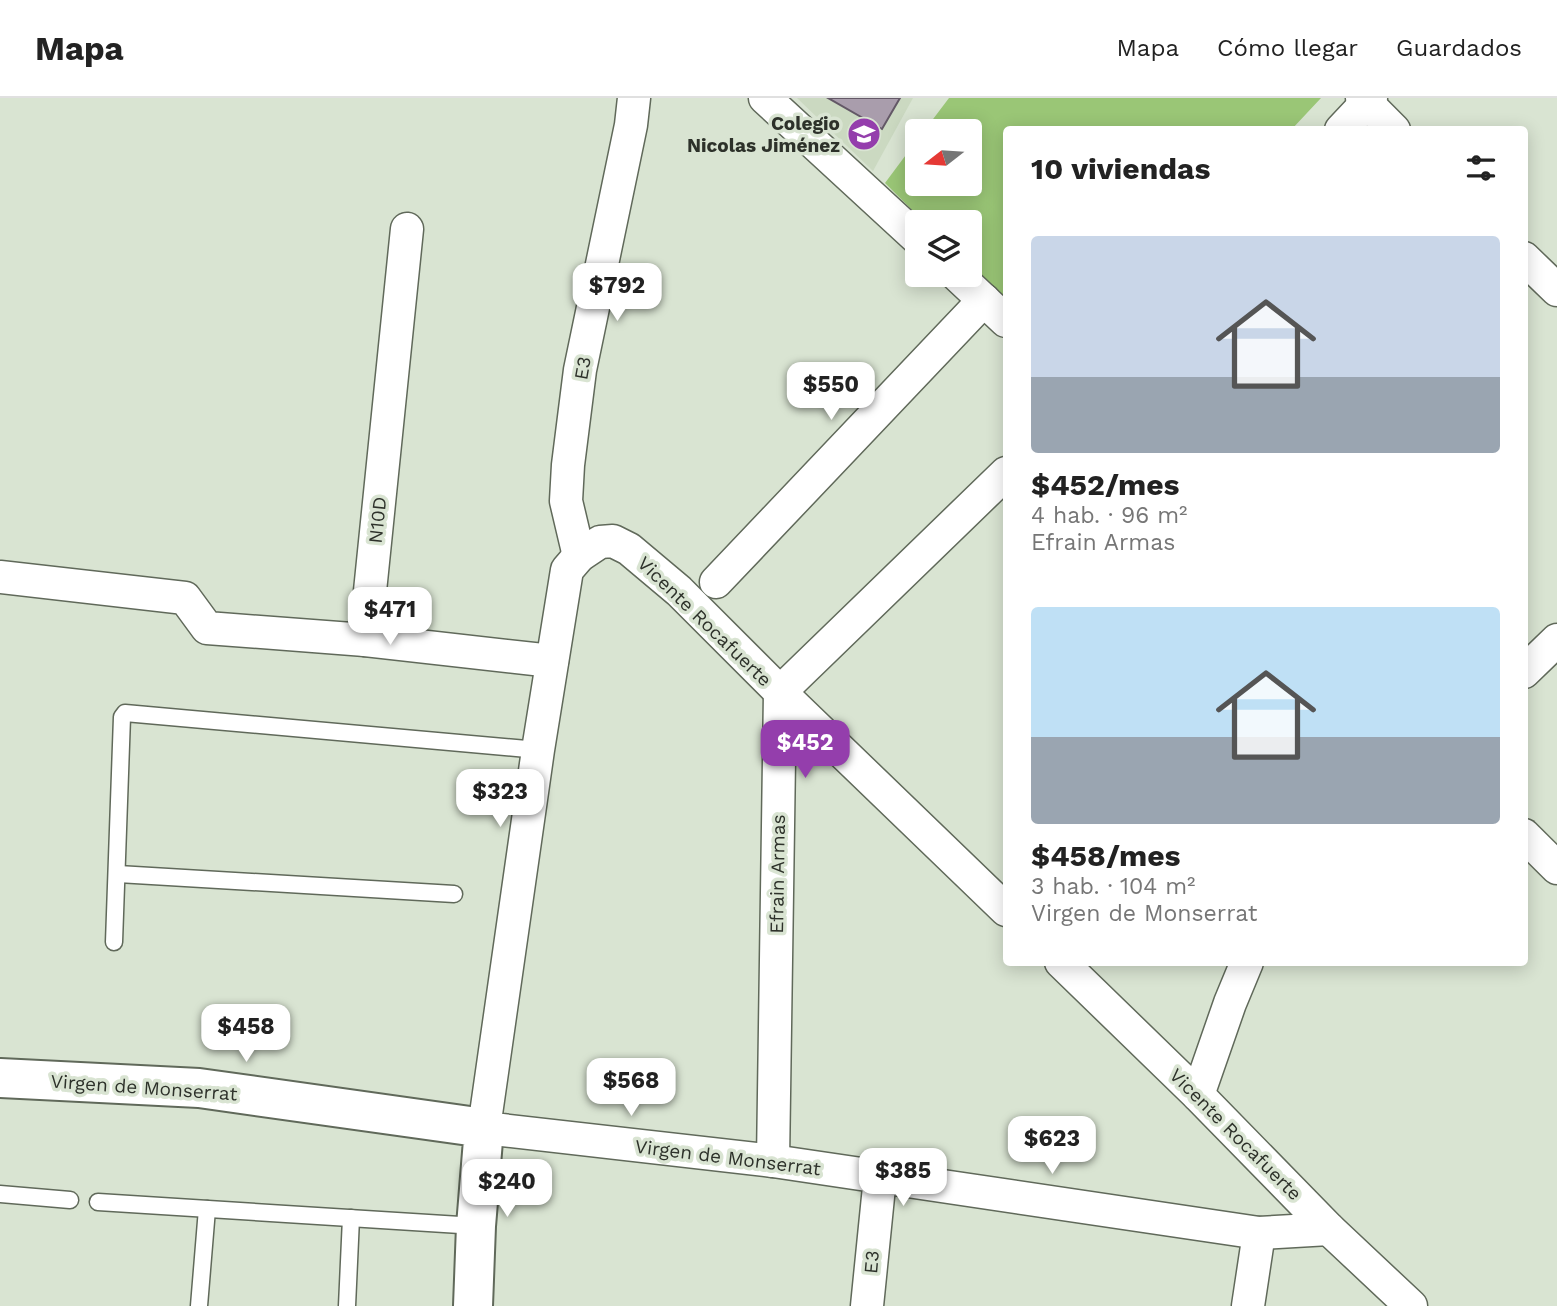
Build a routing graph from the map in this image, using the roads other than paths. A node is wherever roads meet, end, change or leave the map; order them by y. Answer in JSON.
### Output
{"nodes":[{"id":1,"x":634,"y":98,"type":"edge"},
{"id":2,"x":765,"y":98,"type":"edge"},
{"id":3,"x":1367,"y":100,"type":"edge"},
{"id":4,"x":1344,"y":126,"type":"edge"},
{"id":5,"x":1390,"y":126,"type":"edge"},
{"id":6,"x":905,"y":227,"type":"edge"},
{"id":7,"x":407,"y":229,"type":"dead end"},
{"id":8,"x":1528,"y":262,"type":"edge"},
{"id":9,"x":970,"y":287,"type":"edge"},
{"id":10,"x":1557,"y":290,"type":"edge"},
{"id":11,"x":995,"y":310,"type":"edge"},
{"id":12,"x":1003,"y":475,"type":"edge"},
{"id":13,"x":579,"y":556,"type":"junction"},
{"id":14,"x":0,"y":577,"type":"edge"},
{"id":15,"x":716,"y":582,"type":"dead end"},
{"id":16,"x":365,"y":640,"type":"junction"},
{"id":17,"x":1557,"y":640,"type":"edge"},
{"id":18,"x":552,"y":661,"type":"junction"},
{"id":19,"x":1528,"y":668,"type":"edge"},
{"id":20,"x":780,"y":692,"type":"junction"},
{"id":21,"x":538,"y":750,"type":"junction"},
{"id":22,"x":1528,"y":839,"type":"edge"},
{"id":23,"x":1557,"y":868,"type":"edge"},
{"id":24,"x":118,"y":874,"type":"junction"},
{"id":25,"x":454,"y":894,"type":"dead end"},
{"id":26,"x":1003,"y":907,"type":"edge"},
{"id":27,"x":114,"y":943,"type":"dead end"},
{"id":28,"x":1065,"y":966,"type":"edge"},
{"id":29,"x":1245,"y":966,"type":"edge"},
{"id":30,"x":0,"y":1078,"type":"edge"},
{"id":31,"x":1198,"y":1095,"type":"junction"},
{"id":32,"x":484,"y":1128,"type":"junction"},
{"id":33,"x":773,"y":1161,"type":"junction"},
{"id":34,"x":880,"y":1177,"type":"junction"},
{"id":35,"x":0,"y":1194,"type":"edge"},
{"id":36,"x":70,"y":1200,"type":"dead end"},
{"id":37,"x":98,"y":1202,"type":"dead end"},
{"id":38,"x":207,"y":1209,"type":"junction"},
{"id":39,"x":351,"y":1218,"type":"junction"},
{"id":40,"x":476,"y":1226,"type":"junction"},
{"id":41,"x":1329,"y":1229,"type":"junction"},
{"id":42,"x":1259,"y":1233,"type":"junction"},
{"id":43,"x":199,"y":1306,"type":"edge"},
{"id":44,"x":347,"y":1306,"type":"edge"},
{"id":45,"x":473,"y":1306,"type":"edge"},
{"id":46,"x":867,"y":1306,"type":"edge"},
{"id":47,"x":1248,"y":1306,"type":"edge"},
{"id":48,"x":1411,"y":1306,"type":"edge"}],
"edges":[{"from":1,"to":13,"type":"street","name":"E3"},
{"from":2,"to":6,"type":"street"},
{"from":3,"to":4,"type":"street"},
{"from":3,"to":5,"type":"street"},
{"from":7,"to":16,"type":"street","name":"N10D"},
{"from":8,"to":10,"type":"street"},
{"from":9,"to":11,"type":"street"},
{"from":11,"to":15,"type":"street"},
{"from":12,"to":20,"type":"street"},
{"from":13,"to":18,"type":"street"},
{"from":13,"to":20,"type":"street","name":"Vicente Rocafuerte"},
{"from":14,"to":16,"type":"street"},
{"from":16,"to":18,"type":"street"},
{"from":17,"to":19,"type":"street"},
{"from":18,"to":21,"type":"street"},
{"from":20,"to":26,"type":"street","name":"Vicente Rocafuerte"},
{"from":20,"to":33,"type":"street","name":"Efrain Armas"},
{"from":21,"to":24,"type":"lane"},
{"from":21,"to":32,"type":"street"},
{"from":22,"to":23,"type":"street"},
{"from":24,"to":25,"type":"lane"},
{"from":24,"to":27,"type":"lane"},
{"from":28,"to":31,"type":"street","name":"Vicente Rocafuerte"},
{"from":29,"to":31,"type":"street"},
{"from":30,"to":32,"type":"street","name":"Virgen de Monserrat"},
{"from":31,"to":41,"type":"street","name":"Vicente Rocafuerte"},
{"from":32,"to":33,"type":"street","name":"Virgen de Monserrat"},
{"from":32,"to":40,"type":"street"},
{"from":33,"to":34,"type":"street","name":"Virgen de Monserrat"},
{"from":34,"to":42,"type":"street","name":"Virgen de Monserrat"},
{"from":34,"to":46,"type":"street","name":"E3"},
{"from":35,"to":36,"type":"lane"},
{"from":37,"to":38,"type":"lane"},
{"from":38,"to":39,"type":"lane"},
{"from":38,"to":43,"type":"lane"},
{"from":39,"to":40,"type":"lane"},
{"from":39,"to":44,"type":"lane"},
{"from":40,"to":45,"type":"street"},
{"from":41,"to":42,"type":"street","name":"Virgen de Monserrat"},
{"from":41,"to":48,"type":"street","name":"Vicente Rocafuerte"},
{"from":42,"to":47,"type":"street"}]}
